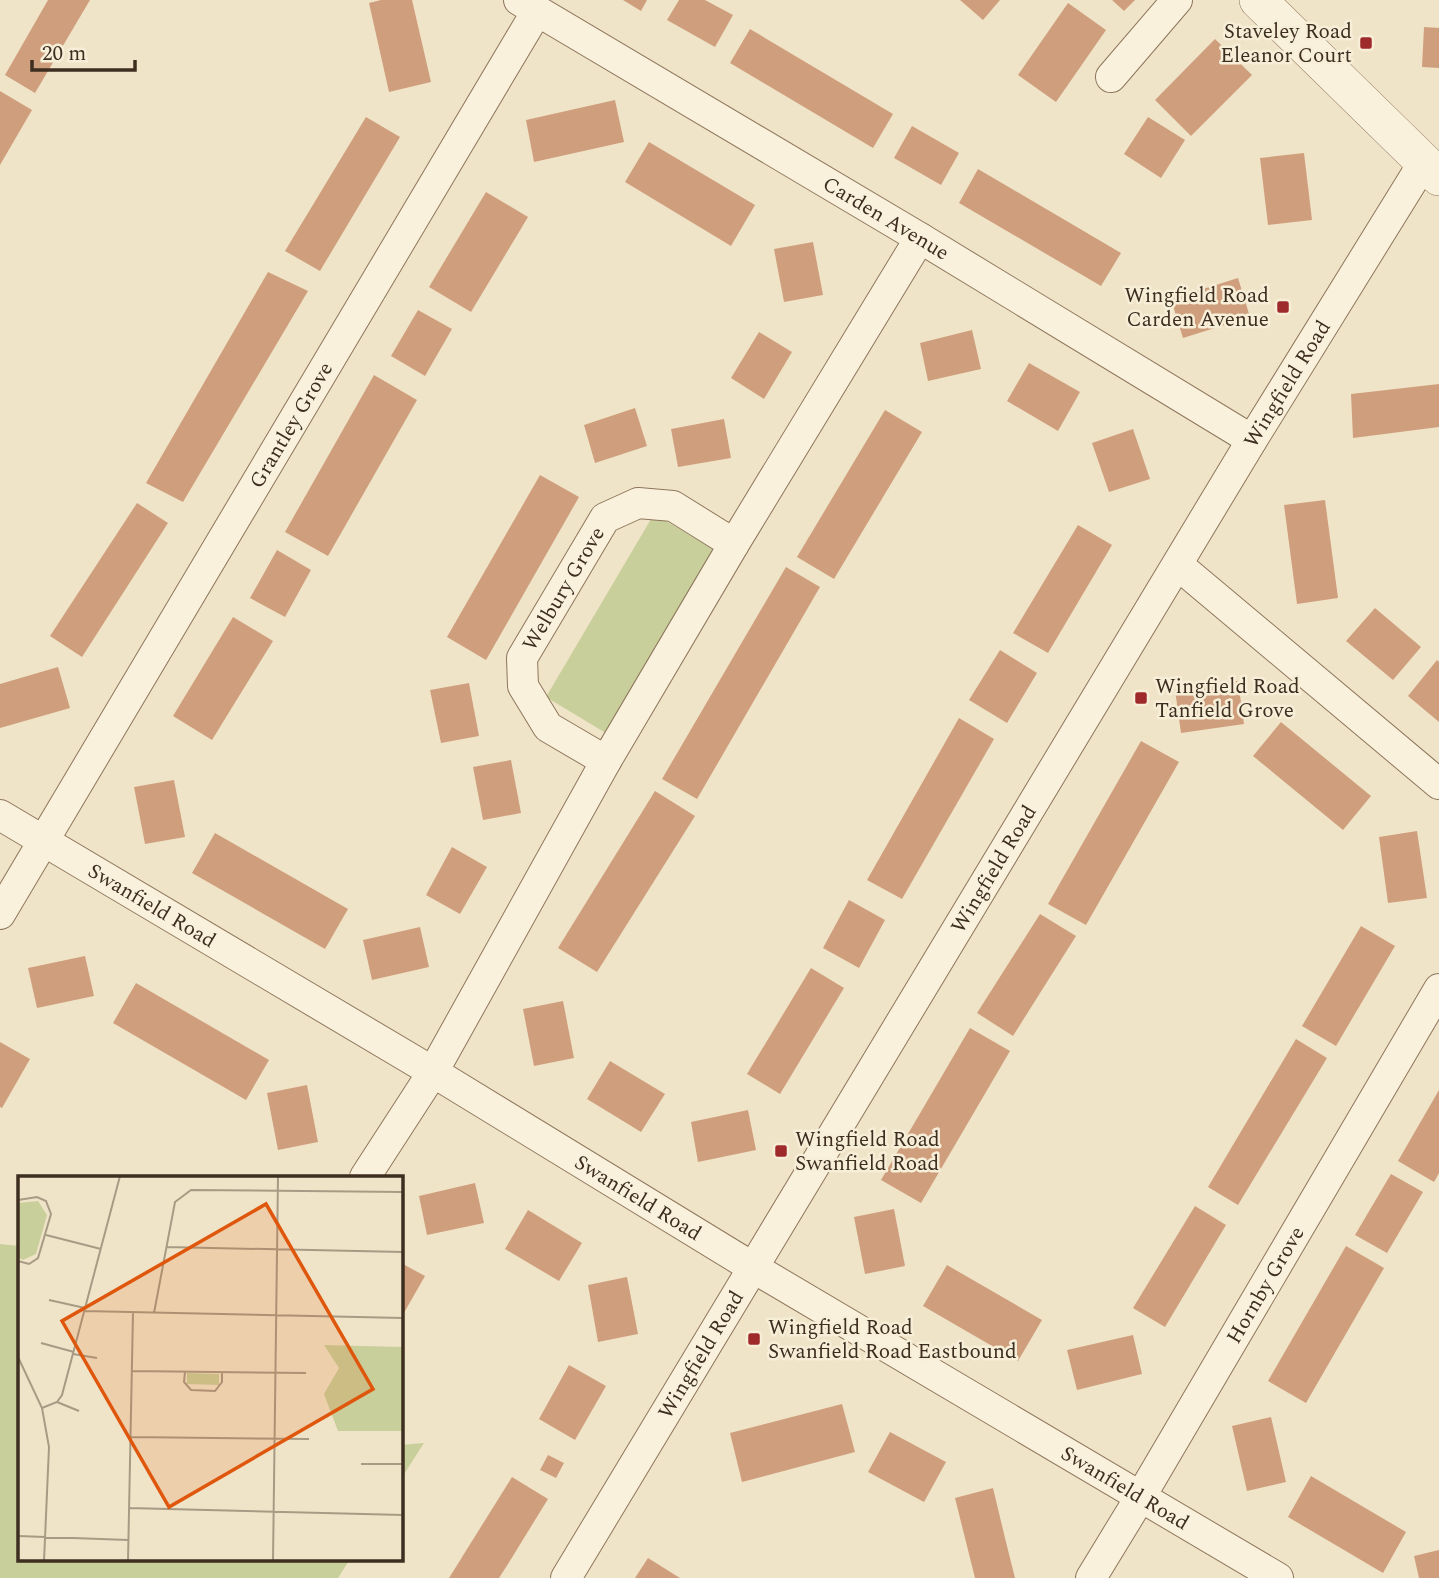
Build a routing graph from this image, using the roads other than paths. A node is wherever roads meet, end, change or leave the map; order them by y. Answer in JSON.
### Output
{"nodes":[{"id":1,"x":1177,"y":0,"type":"edge"},
{"id":2,"x":1258,"y":0,"type":"edge"},
{"id":3,"x":528,"y":6,"type":"edge"},
{"id":4,"x":1111,"y":77,"type":"dead end"},
{"id":5,"x":1435,"y":173,"type":"edge"},
{"id":6,"x":919,"y":238,"type":"junction"},
{"id":7,"x":1252,"y":440,"type":"junction"},
{"id":8,"x":734,"y":544,"type":"junction"},
{"id":9,"x":1178,"y":565,"type":"junction"},
{"id":10,"x":607,"y":761,"type":"junction"},
{"id":11,"x":1439,"y":785,"type":"edge"},
{"id":12,"x":0,"y":815,"type":"edge"},
{"id":13,"x":44,"y":841,"type":"junction"},
{"id":14,"x":0,"y":914,"type":"edge"},
{"id":15,"x":1439,"y":989,"type":"edge"},
{"id":16,"x":433,"y":1072,"type":"junction"},
{"id":17,"x":366,"y":1176,"type":"edge"},
{"id":18,"x":752,"y":1267,"type":"junction"},
{"id":19,"x":1141,"y":1496,"type":"junction"},
{"id":20,"x":566,"y":1578,"type":"edge"},
{"id":21,"x":1091,"y":1578,"type":"edge"},
{"id":22,"x":1278,"y":1578,"type":"edge"}],
"edges":[{"from":1,"to":4,"type":"street"},
{"from":2,"to":5,"type":"street"},
{"from":3,"to":6,"type":"street","name":"Carden Avenue"},
{"from":3,"to":13,"type":"street","name":"Grantley Grove"},
{"from":5,"to":7,"type":"street","name":"Wingfield Road"},
{"from":6,"to":7,"type":"street","name":"Carden Avenue"},
{"from":6,"to":8,"type":"street"},
{"from":7,"to":9,"type":"street","name":"Wingfield Road"},
{"from":8,"to":10,"type":"street"},
{"from":8,"to":10,"type":"street","name":"Welbury Grove"},
{"from":9,"to":11,"type":"street"},
{"from":9,"to":18,"type":"street","name":"Wingfield Road"},
{"from":10,"to":16,"type":"street"},
{"from":12,"to":13,"type":"street","name":"Swanfield Road"},
{"from":13,"to":14,"type":"street","name":"Grantley Grove"},
{"from":13,"to":16,"type":"street","name":"Swanfield Road"},
{"from":15,"to":19,"type":"street","name":"Hornby Grove"},
{"from":16,"to":17,"type":"street"},
{"from":16,"to":18,"type":"street","name":"Swanfield Road"},
{"from":18,"to":19,"type":"street","name":"Swanfield Road"},
{"from":18,"to":20,"type":"street","name":"Wingfield Road"},
{"from":19,"to":21,"type":"street","name":"Hornby Grove"},
{"from":19,"to":22,"type":"street","name":"Swanfield Road"}]}
